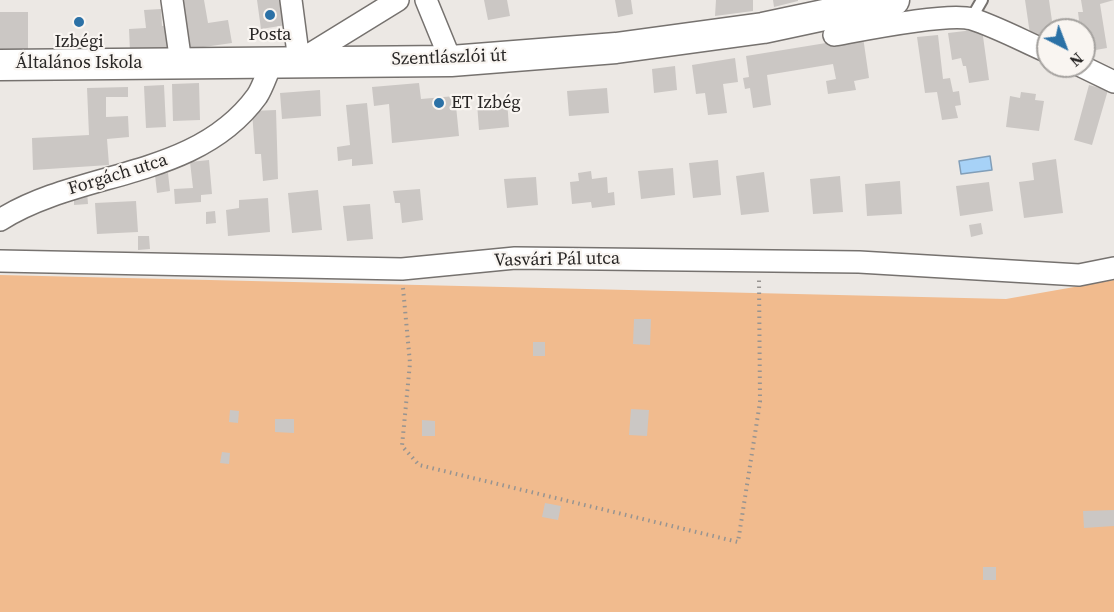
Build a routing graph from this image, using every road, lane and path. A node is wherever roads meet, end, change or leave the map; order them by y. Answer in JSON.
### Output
{"nodes":[{"id":1,"x":172,"y":0,"type":"edge"},
{"id":2,"x":291,"y":0,"type":"edge"},
{"id":3,"x":398,"y":0,"type":"edge"},
{"id":4,"x":426,"y":0,"type":"edge"},
{"id":5,"x":982,"y":0,"type":"edge"},
{"id":6,"x":879,"y":8,"type":"edge"},
{"id":7,"x":971,"y":18,"type":"junction"},
{"id":8,"x":834,"y":35,"type":"dead end"},
{"id":9,"x":1036,"y":47,"type":"edge"},
{"id":10,"x":451,"y":61,"type":"junction"},
{"id":11,"x":285,"y":62,"type":"junction"},
{"id":12,"x":181,"y":63,"type":"junction"},
{"id":13,"x":0,"y":65,"type":"edge"},
{"id":14,"x":1096,"y":73,"type":"edge"},
{"id":15,"x":1114,"y":82,"type":"edge"},
{"id":16,"x":0,"y":220,"type":"edge"},
{"id":17,"x":0,"y":261,"type":"edge"},
{"id":18,"x":758,"y":261,"type":"junction"},
{"id":19,"x":1114,"y":268,"type":"edge"},
{"id":20,"x":402,"y":269,"type":"junction"}],
"edges":[{"from":1,"to":12,"type":"street"},
{"from":2,"to":11,"type":"street"},
{"from":3,"to":11,"type":"street"},
{"from":4,"to":10,"type":"street"},
{"from":5,"to":7,"type":"lane"},
{"from":6,"to":7,"type":"street"},
{"from":6,"to":8,"type":"street"},
{"from":6,"to":10,"type":"main road","name":"Szentlászlói út"},
{"from":7,"to":9,"type":"street"},
{"from":10,"to":11,"type":"main road","name":"Szentlászlói út"},
{"from":11,"to":12,"type":"main road","name":"Szentlászlói út"},
{"from":11,"to":16,"type":"street","name":"Forgách utca"},
{"from":12,"to":13,"type":"main road","name":"Szentlászlói út"},
{"from":14,"to":15,"type":"street"},
{"from":17,"to":20,"type":"street","name":"Vasvári Pál utca"},
{"from":18,"to":19,"type":"street","name":"Vasvári Pál utca"},
{"from":18,"to":20,"type":"street","name":"Vasvári Pál utca"},
{"from":18,"to":20,"type":"path"}]}
